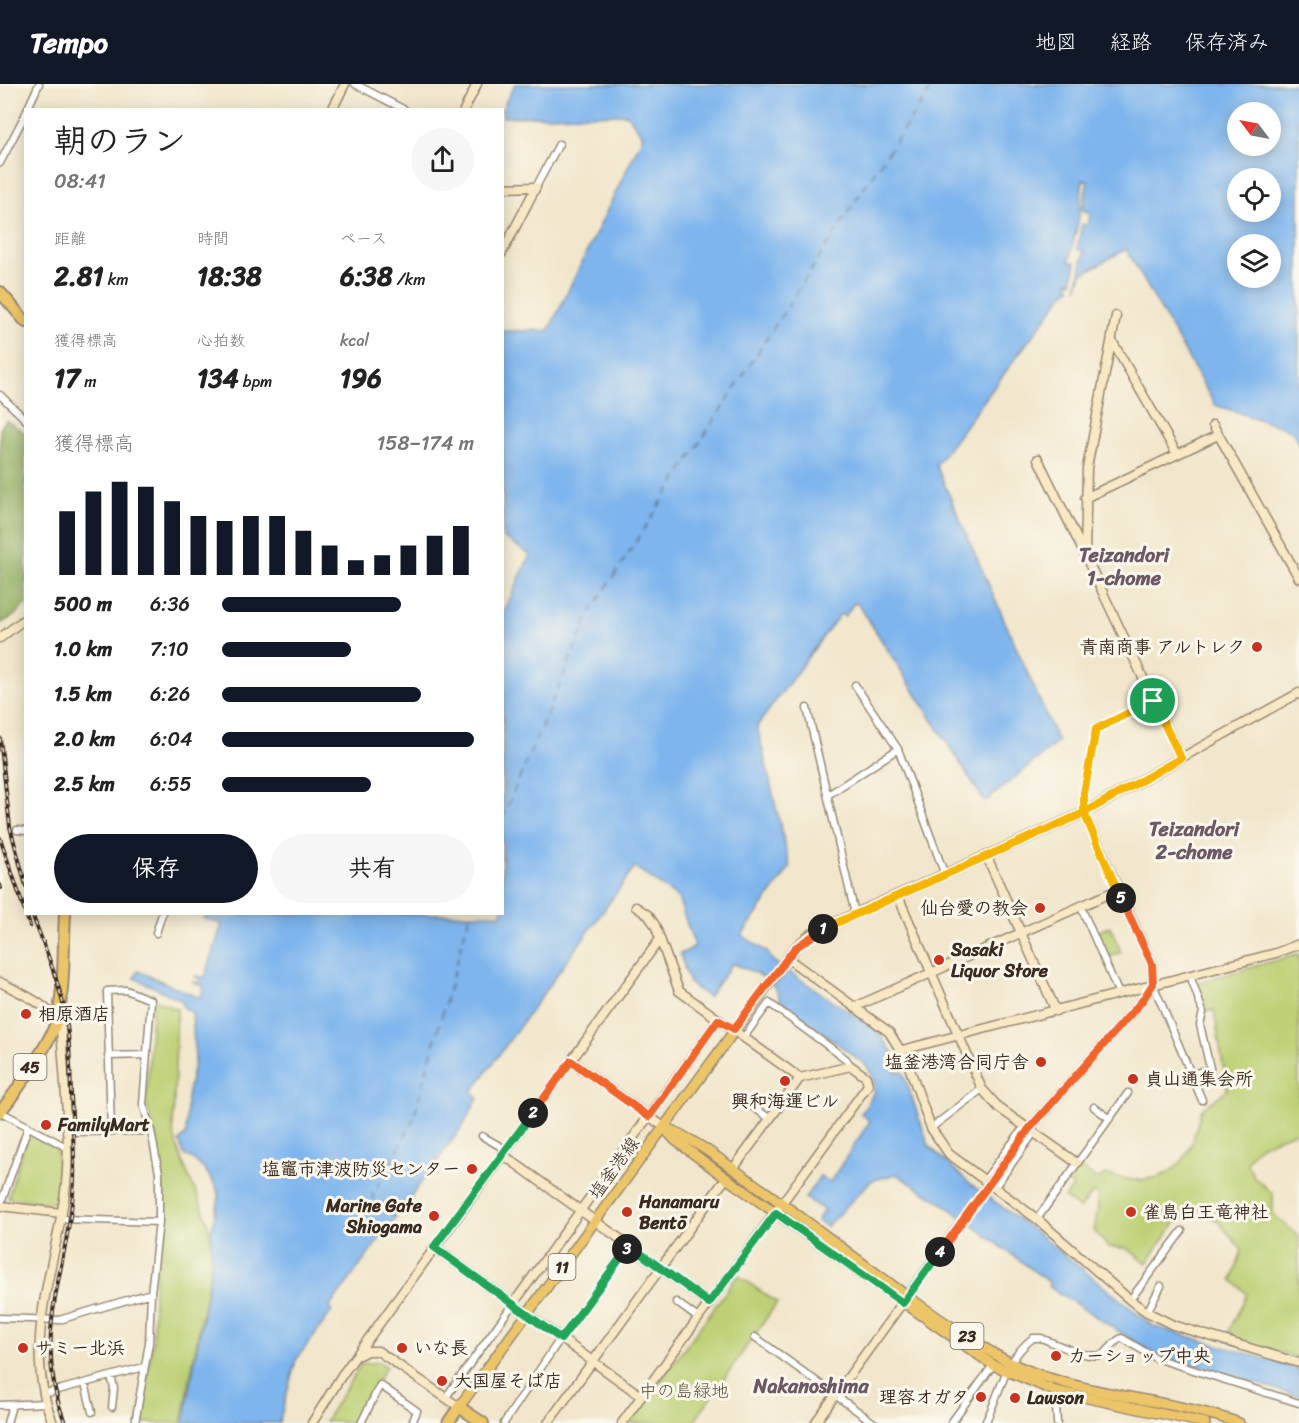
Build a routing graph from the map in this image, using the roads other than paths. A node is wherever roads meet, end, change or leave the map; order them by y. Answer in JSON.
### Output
{"nodes":[{"id":1,"x":39,"y":84,"type":"edge"},
{"id":2,"x":345,"y":84,"type":"edge"},
{"id":3,"x":355,"y":84,"type":"edge"},
{"id":4,"x":477,"y":84,"type":"edge"},
{"id":5,"x":27,"y":108,"type":"edge"},
{"id":6,"x":333,"y":108,"type":"edge"},
{"id":7,"x":401,"y":108,"type":"edge"},
{"id":8,"x":465,"y":108,"type":"edge"},
{"id":9,"x":24,"y":115,"type":"edge"},
{"id":10,"x":18,"y":128,"type":"junction"},
{"id":11,"x":24,"y":131,"type":"edge"},
{"id":12,"x":559,"y":144,"type":"dead end"},
{"id":13,"x":0,"y":163,"type":"edge"},
{"id":14,"x":536,"y":187,"type":"junction"},
{"id":15,"x":504,"y":188,"type":"edge"},
{"id":16,"x":504,"y":249,"type":"edge"},
{"id":17,"x":0,"y":292,"type":"edge"},
{"id":18,"x":1116,"y":316,"type":"dead end"},
{"id":19,"x":24,"y":319,"type":"edge"},
{"id":20,"x":1112,"y":340,"type":"junction"},
{"id":21,"x":0,"y":395,"type":"edge"},
{"id":22,"x":24,"y":418,"type":"edge"},
{"id":23,"x":1213,"y":425,"type":"dead end"},
{"id":24,"x":1218,"y":435,"type":"junction"},
{"id":25,"x":1177,"y":454,"type":"junction"},
{"id":26,"x":1038,"y":459,"type":"dead end"},
{"id":27,"x":1085,"y":498,"type":"junction"},
{"id":28,"x":1085,"y":555,"type":"junction"},
{"id":29,"x":1299,"y":578,"type":"edge"},
{"id":30,"x":24,"y":623,"type":"edge"},
{"id":31,"x":0,"y":638,"type":"edge"},
{"id":32,"x":855,"y":685,"type":"dead end"},
{"id":33,"x":1299,"y":693,"type":"edge"},
{"id":34,"x":1153,"y":701,"type":"junction"},
{"id":35,"x":807,"y":708,"type":"dead end"},
{"id":36,"x":898,"y":749,"type":"junction"},
{"id":37,"x":1181,"y":758,"type":"junction"},
{"id":38,"x":828,"y":795,"type":"junction"},
{"id":39,"x":1084,"y":813,"type":"junction"},
{"id":40,"x":17,"y":830,"type":"dead end"},
{"id":41,"x":24,"y":831,"type":"edge"},
{"id":42,"x":987,"y":857,"type":"junction"},
{"id":43,"x":945,"y":875,"type":"junction"},
{"id":44,"x":1118,"y":890,"type":"junction"},
{"id":45,"x":897,"y":896,"type":"junction"},
{"id":46,"x":636,"y":907,"type":"dead end"},
{"id":47,"x":1082,"y":907,"type":"junction"},
{"id":48,"x":855,"y":914,"type":"junction"},
{"id":49,"x":65,"y":915,"type":"edge"},
{"id":50,"x":162,"y":915,"type":"edge"},
{"id":51,"x":156,"y":933,"type":"dead end"},
{"id":52,"x":1022,"y":933,"type":"junction"},
{"id":53,"x":660,"y":939,"type":"junction"},
{"id":54,"x":1299,"y":944,"type":"edge"},
{"id":55,"x":784,"y":961,"type":"junction"},
{"id":56,"x":932,"y":974,"type":"junction"},
{"id":57,"x":1190,"y":975,"type":"junction"},
{"id":58,"x":0,"y":982,"type":"edge"},
{"id":59,"x":1153,"y":984,"type":"junction"},
{"id":60,"x":1119,"y":994,"type":"junction"},
{"id":61,"x":857,"y":1006,"type":"junction"},
{"id":62,"x":1056,"y":1011,"type":"junction"},
{"id":63,"x":57,"y":1019,"type":"junction"},
{"id":64,"x":718,"y":1020,"type":"junction"},
{"id":65,"x":734,"y":1029,"type":"junction"},
{"id":66,"x":960,"y":1036,"type":"junction"},
{"id":67,"x":744,"y":1037,"type":"junction"},
{"id":68,"x":902,"y":1050,"type":"junction"},
{"id":69,"x":147,"y":1055,"type":"junction"},
{"id":70,"x":108,"y":1056,"type":"junction"},
{"id":71,"x":571,"y":1061,"type":"junction"},
{"id":72,"x":851,"y":1066,"type":"junction"},
{"id":73,"x":1191,"y":1075,"type":"junction"},
{"id":74,"x":800,"y":1078,"type":"junction"},
{"id":75,"x":982,"y":1089,"type":"junction"},
{"id":76,"x":1128,"y":1094,"type":"dead end"},
{"id":77,"x":1202,"y":1100,"type":"dead end"},
{"id":78,"x":747,"y":1103,"type":"dead end"},
{"id":79,"x":1094,"y":1107,"type":"dead end"},
{"id":80,"x":0,"y":1112,"type":"edge"},
{"id":81,"x":649,"y":1117,"type":"junction"},
{"id":82,"x":769,"y":1118,"type":"junction"},
{"id":83,"x":1110,"y":1118,"type":"junction"},
{"id":84,"x":28,"y":1127,"type":"junction"},
{"id":85,"x":664,"y":1127,"type":"junction"},
{"id":86,"x":931,"y":1128,"type":"junction"},
{"id":87,"x":1029,"y":1129,"type":"junction"},
{"id":88,"x":111,"y":1131,"type":"junction"},
{"id":89,"x":151,"y":1131,"type":"junction"},
{"id":90,"x":66,"y":1132,"type":"junction"},
{"id":91,"x":482,"y":1136,"type":"dead end"},
{"id":92,"x":66,"y":1147,"type":"junction"},
{"id":93,"x":504,"y":1152,"type":"junction"},
{"id":94,"x":1077,"y":1163,"type":"junction"},
{"id":95,"x":733,"y":1169,"type":"junction"},
{"id":96,"x":726,"y":1178,"type":"junction"},
{"id":97,"x":984,"y":1181,"type":"junction"},
{"id":98,"x":993,"y":1188,"type":"junction"},
{"id":99,"x":782,"y":1204,"type":"junction"},
{"id":100,"x":0,"y":1206,"type":"edge"},
{"id":101,"x":580,"y":1210,"type":"junction"},
{"id":102,"x":776,"y":1213,"type":"junction"},
{"id":103,"x":62,"y":1216,"type":"junction"},
{"id":104,"x":1037,"y":1219,"type":"junction"},
{"id":105,"x":596,"y":1221,"type":"junction"},
{"id":106,"x":159,"y":1222,"type":"junction"},
{"id":107,"x":1182,"y":1231,"type":"dead end"},
{"id":108,"x":629,"y":1245,"type":"junction"},
{"id":109,"x":434,"y":1247,"type":"junction"},
{"id":110,"x":661,"y":1268,"type":"junction"},
{"id":111,"x":1161,"y":1286,"type":"dead end"},
{"id":112,"x":151,"y":1293,"type":"junction"},
{"id":113,"x":906,"y":1299,"type":"junction"},
{"id":114,"x":1130,"y":1300,"type":"junction"},
{"id":115,"x":676,"y":1302,"type":"dead end"},
{"id":116,"x":709,"y":1303,"type":"junction"},
{"id":117,"x":513,"y":1304,"type":"junction"},
{"id":118,"x":1147,"y":1312,"type":"junction"},
{"id":119,"x":528,"y":1315,"type":"junction"},
{"id":120,"x":0,"y":1318,"type":"edge"},
{"id":121,"x":698,"y":1318,"type":"junction"},
{"id":122,"x":41,"y":1320,"type":"junction"},
{"id":123,"x":371,"y":1336,"type":"junction"},
{"id":124,"x":755,"y":1337,"type":"dead end"},
{"id":125,"x":561,"y":1339,"type":"junction"},
{"id":126,"x":378,"y":1351,"type":"junction"},
{"id":127,"x":355,"y":1358,"type":"junction"},
{"id":128,"x":592,"y":1361,"type":"junction"},
{"id":129,"x":1299,"y":1363,"type":"edge"},
{"id":130,"x":993,"y":1365,"type":"junction"},
{"id":131,"x":1008,"y":1366,"type":"junction"},
{"id":132,"x":144,"y":1368,"type":"junction"},
{"id":133,"x":111,"y":1376,"type":"junction"},
{"id":134,"x":85,"y":1383,"type":"junction"},
{"id":135,"x":1055,"y":1391,"type":"junction"},
{"id":136,"x":43,"y":1394,"type":"junction"},
{"id":137,"x":836,"y":1395,"type":"junction"},
{"id":138,"x":641,"y":1396,"type":"junction"},
{"id":139,"x":446,"y":1397,"type":"junction"},
{"id":140,"x":46,"y":1403,"type":"junction"},
{"id":141,"x":1299,"y":1403,"type":"edge"},
{"id":142,"x":0,"y":1405,"type":"edge"},
{"id":143,"x":12,"y":1405,"type":"junction"},
{"id":144,"x":112,"y":1407,"type":"dead end"},
{"id":145,"x":459,"y":1407,"type":"junction"},
{"id":146,"x":92,"y":1412,"type":"dead end"},
{"id":147,"x":1223,"y":1421,"type":"edge"},
{"id":148,"x":7,"y":1423,"type":"edge"},
{"id":149,"x":53,"y":1423,"type":"edge"},
{"id":150,"x":135,"y":1423,"type":"edge"},
{"id":151,"x":312,"y":1423,"type":"edge"},
{"id":152,"x":361,"y":1423,"type":"edge"},
{"id":153,"x":412,"y":1423,"type":"edge"},
{"id":154,"x":448,"y":1423,"type":"edge"},
{"id":155,"x":483,"y":1423,"type":"edge"},
{"id":156,"x":504,"y":1423,"type":"edge"},
{"id":157,"x":548,"y":1423,"type":"edge"},
{"id":158,"x":622,"y":1423,"type":"edge"},
{"id":159,"x":815,"y":1423,"type":"edge"},
{"id":160,"x":874,"y":1423,"type":"edge"},
{"id":161,"x":951,"y":1423,"type":"edge"},
{"id":162,"x":985,"y":1423,"type":"edge"},
{"id":163,"x":1057,"y":1423,"type":"edge"},
{"id":164,"x":1205,"y":1423,"type":"edge"},
{"id":165,"x":1239,"y":1423,"type":"edge"}],
"edges":[{"from":1,"to":5,"type":"street"},
{"from":2,"to":6,"type":"street"},
{"from":3,"to":7,"type":"street"},
{"from":4,"to":8,"type":"street"},
{"from":9,"to":10,"type":"street"},
{"from":10,"to":11,"type":"street"},
{"from":10,"to":13,"type":"street"},
{"from":12,"to":14,"type":"street"},
{"from":14,"to":15,"type":"street"},
{"from":14,"to":16,"type":"street"},
{"from":17,"to":19,"type":"highway"},
{"from":18,"to":20,"type":"street"},
{"from":20,"to":25,"type":"street"},
{"from":20,"to":27,"type":"street"},
{"from":21,"to":22,"type":"street"},
{"from":23,"to":24,"type":"street"},
{"from":24,"to":25,"type":"street"},
{"from":24,"to":29,"type":"street"},
{"from":25,"to":27,"type":"street"},
{"from":26,"to":28,"type":"street"},
{"from":27,"to":28,"type":"street"},
{"from":28,"to":34,"type":"street"},
{"from":30,"to":31,"type":"street"},
{"from":32,"to":36,"type":"street"},
{"from":33,"to":37,"type":"street"},
{"from":34,"to":37,"type":"street"},
{"from":34,"to":39,"type":"street"},
{"from":35,"to":38,"type":"street"},
{"from":36,"to":38,"type":"street"},
{"from":36,"to":43,"type":"street"},
{"from":37,"to":39,"type":"main road","name":"塩釜港線","number":"11"},
{"from":38,"to":48,"type":"street"},
{"from":39,"to":42,"type":"main road","name":"塩釜港線","number":"11"},
{"from":39,"to":44,"type":"street"},
{"from":40,"to":41,"type":"street"},
{"from":42,"to":43,"type":"main road","name":"塩釜港線","number":"11"},
{"from":42,"to":52,"type":"street"},
{"from":43,"to":45,"type":"main road","name":"塩釜港線","number":"11"},
{"from":44,"to":47,"type":"street"},
{"from":44,"to":59,"type":"street"},
{"from":45,"to":48,"type":"main road","name":"塩釜港線","number":"11"},
{"from":45,"to":56,"type":"street"},
{"from":46,"to":53,"type":"street"},
{"from":47,"to":52,"type":"street"},
{"from":47,"to":60,"type":"street"},
{"from":48,"to":55,"type":"main road","name":"塩釜港線","number":"11"},
{"from":49,"to":63,"type":"highway","number":"45"},
{"from":50,"to":51,"type":"street"},
{"from":52,"to":56,"type":"street"},
{"from":52,"to":62,"type":"street"},
{"from":53,"to":64,"type":"street"},
{"from":53,"to":71,"type":"street"},
{"from":54,"to":57,"type":"street"},
{"from":55,"to":61,"type":"street"},
{"from":55,"to":65,"type":"main road","name":"塩釜港線","number":"11"},
{"from":56,"to":61,"type":"street"},
{"from":56,"to":66,"type":"street"},
{"from":57,"to":59,"type":"street"},
{"from":57,"to":73,"type":"street"},
{"from":58,"to":63,"type":"street"},
{"from":59,"to":60,"type":"street"},
{"from":59,"to":73,"type":"street"},
{"from":59,"to":87,"type":"street"},
{"from":60,"to":62,"type":"street"},
{"from":61,"to":68,"type":"street"},
{"from":62,"to":66,"type":"street"},
{"from":63,"to":80,"type":"highway","number":"45"},
{"from":63,"to":90,"type":"street"},
{"from":64,"to":65,"type":"street"},
{"from":64,"to":81,"type":"street"},
{"from":65,"to":67,"type":"street"},
{"from":65,"to":85,"type":"main road","name":"塩釜港線","number":"11"},
{"from":66,"to":68,"type":"street"},
{"from":66,"to":75,"type":"street"},
{"from":67,"to":72,"type":"street"},
{"from":67,"to":74,"type":"street"},
{"from":68,"to":86,"type":"street"},
{"from":69,"to":70,"type":"street"},
{"from":69,"to":70,"type":"street"},
{"from":69,"to":89,"type":"street"},
{"from":70,"to":88,"type":"street"},
{"from":71,"to":81,"type":"street"},
{"from":71,"to":93,"type":"street"},
{"from":72,"to":74,"type":"street"},
{"from":72,"to":99,"type":"street"},
{"from":73,"to":77,"type":"street"},
{"from":74,"to":82,"type":"street"},
{"from":75,"to":86,"type":"street"},
{"from":75,"to":87,"type":"street"},
{"from":76,"to":83,"type":"street"},
{"from":78,"to":82,"type":"street"},
{"from":79,"to":83,"type":"street"},
{"from":80,"to":84,"type":"street"},
{"from":81,"to":85,"type":"street"},
{"from":81,"to":101,"type":"street"},
{"from":82,"to":95,"type":"street"},
{"from":83,"to":94,"type":"street"},
{"from":84,"to":92,"type":"street"},
{"from":84,"to":100,"type":"street"},
{"from":85,"to":95,"type":"main road","number":"23"},
{"from":85,"to":96,"type":"main road","number":"23"},
{"from":85,"to":105,"type":"main road","name":"塩釜港線","number":"11"},
{"from":86,"to":97,"type":"street"},
{"from":87,"to":94,"type":"street"},
{"from":87,"to":97,"type":"street"},
{"from":87,"to":98,"type":"street"},
{"from":87,"to":113,"type":"street","bridge":true},
{"from":88,"to":89,"type":"street"},
{"from":88,"to":90,"type":"street"},
{"from":89,"to":106,"type":"street"},
{"from":90,"to":92,"type":"street"},
{"from":91,"to":93,"type":"street"},
{"from":92,"to":103,"type":"street"},
{"from":93,"to":101,"type":"street"},
{"from":93,"to":109,"type":"street"},
{"from":94,"to":104,"type":"street"},
{"from":95,"to":99,"type":"main road","number":"23"},
{"from":96,"to":102,"type":"main road","number":"23"},
{"from":96,"to":110,"type":"street"},
{"from":97,"to":98,"type":"street"},
{"from":98,"to":104,"type":"street"},
{"from":99,"to":102,"type":"street"},
{"from":99,"to":113,"type":"main road","number":"23"},
{"from":100,"to":103,"type":"street"},
{"from":101,"to":105,"type":"street"},
{"from":101,"to":117,"type":"street"},
{"from":102,"to":113,"type":"main road","number":"23"},
{"from":102,"to":116,"type":"street"},
{"from":103,"to":106,"type":"street"},
{"from":103,"to":122,"type":"street"},
{"from":104,"to":114,"type":"street"},
{"from":105,"to":108,"type":"street"},
{"from":105,"to":119,"type":"main road","name":"塩釜港線","number":"11"},
{"from":106,"to":112,"type":"street"},
{"from":107,"to":114,"type":"street"},
{"from":108,"to":110,"type":"street"},
{"from":108,"to":125,"type":"street"},
{"from":109,"to":117,"type":"street"},
{"from":109,"to":123,"type":"street"},
{"from":110,"to":116,"type":"street"},
{"from":110,"to":128,"type":"street"},
{"from":111,"to":118,"type":"street"},
{"from":112,"to":122,"type":"street"},
{"from":112,"to":132,"type":"street"},
{"from":113,"to":130,"type":"main road","number":"23"},
{"from":113,"to":131,"type":"main road","number":"23"},
{"from":113,"to":137,"type":"street"},
{"from":114,"to":118,"type":"street"},
{"from":115,"to":121,"type":"street"},
{"from":116,"to":121,"type":"street"},
{"from":117,"to":119,"type":"street"},
{"from":117,"to":139,"type":"street"},
{"from":118,"to":129,"type":"street"},
{"from":119,"to":125,"type":"street"},
{"from":119,"to":145,"type":"main road","name":"塩釜港線","number":"11"},
{"from":120,"to":122,"type":"street"},
{"from":121,"to":138,"type":"street"},
{"from":122,"to":136,"type":"street"},
{"from":123,"to":126,"type":"street"},
{"from":123,"to":127,"type":"street"},
{"from":124,"to":137,"type":"street"},
{"from":125,"to":128,"type":"street"},
{"from":125,"to":156,"type":"street"},
{"from":126,"to":127,"type":"street"},
{"from":126,"to":139,"type":"street"},
{"from":127,"to":151,"type":"street"},
{"from":128,"to":138,"type":"street"},
{"from":128,"to":157,"type":"street"},
{"from":130,"to":131,"type":"main road","number":"23"},
{"from":130,"to":161,"type":"street"},
{"from":131,"to":135,"type":"main road","number":"23"},
{"from":131,"to":141,"type":"street"},
{"from":131,"to":147,"type":"main road","number":"23"},
{"from":131,"to":162,"type":"street"},
{"from":132,"to":133,"type":"street"},
{"from":132,"to":150,"type":"street"},
{"from":133,"to":134,"type":"street"},
{"from":133,"to":144,"type":"street"},
{"from":134,"to":136,"type":"street"},
{"from":134,"to":146,"type":"street"},
{"from":135,"to":163,"type":"street"},
{"from":135,"to":164,"type":"main road","number":"23"},
{"from":136,"to":140,"type":"street"},
{"from":137,"to":159,"type":"street"},
{"from":137,"to":160,"type":"street"},
{"from":138,"to":158,"type":"street"},
{"from":139,"to":145,"type":"street"},
{"from":140,"to":143,"type":"street"},
{"from":140,"to":149,"type":"street"},
{"from":142,"to":143,"type":"street"},
{"from":143,"to":148,"type":"street"},
{"from":145,"to":154,"type":"highway"},
{"from":145,"to":155,"type":"highway"},
{"from":147,"to":165,"type":"main road","number":"23"},
{"from":152,"to":153,"type":"street"}]}
